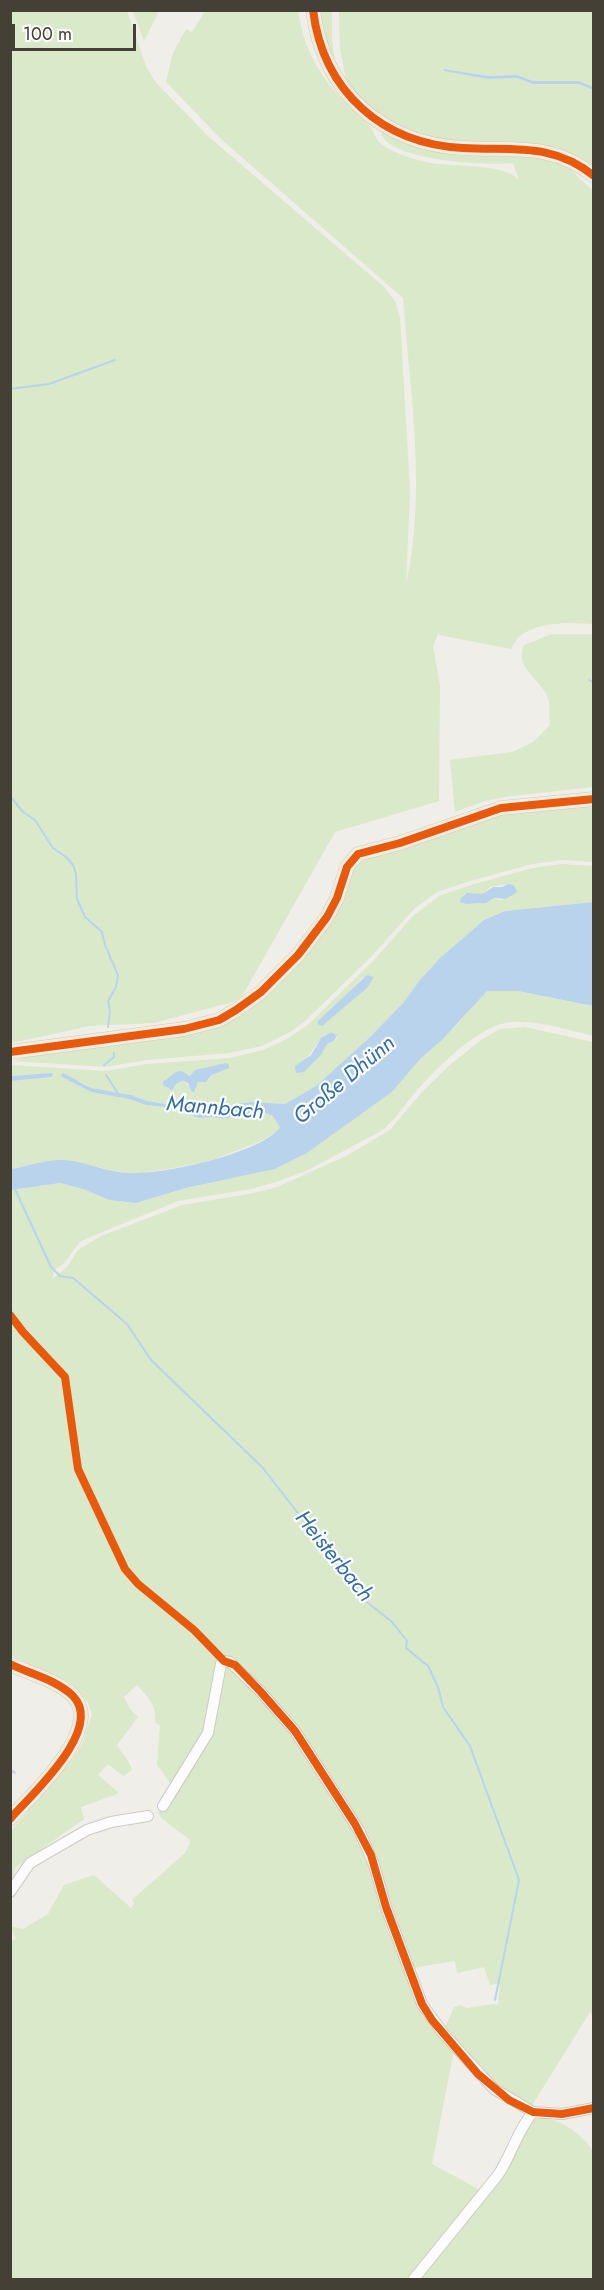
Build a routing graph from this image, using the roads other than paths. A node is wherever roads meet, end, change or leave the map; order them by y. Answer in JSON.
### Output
{"nodes":[{"id":1,"x":313,"y":10,"type":"edge"},
{"id":2,"x":594,"y":176,"type":"edge"},
{"id":3,"x":594,"y":799,"type":"edge"},
{"id":4,"x":10,"y":1052,"type":"edge"},
{"id":5,"x":10,"y":1664,"type":"edge"},
{"id":6,"x":163,"y":1806,"type":"dead end"},
{"id":7,"x":148,"y":1816,"type":"dead end"},
{"id":8,"x":10,"y":1819,"type":"edge"},
{"id":9,"x":10,"y":1892,"type":"edge"},
{"id":10,"x":594,"y":2108,"type":"edge"},
{"id":11,"x":533,"y":2112,"type":"junction"},
{"id":12,"x":413,"y":2280,"type":"edge"}],
"edges":[{"from":1,"to":2,"type":"main road"},
{"from":3,"to":4,"type":"main road"},
{"from":5,"to":8,"type":"main road"},
{"from":6,"to":11,"type":"street"},
{"from":7,"to":9,"type":"street"},
{"from":10,"to":11,"type":"street"},
{"from":11,"to":12,"type":"street"}]}
